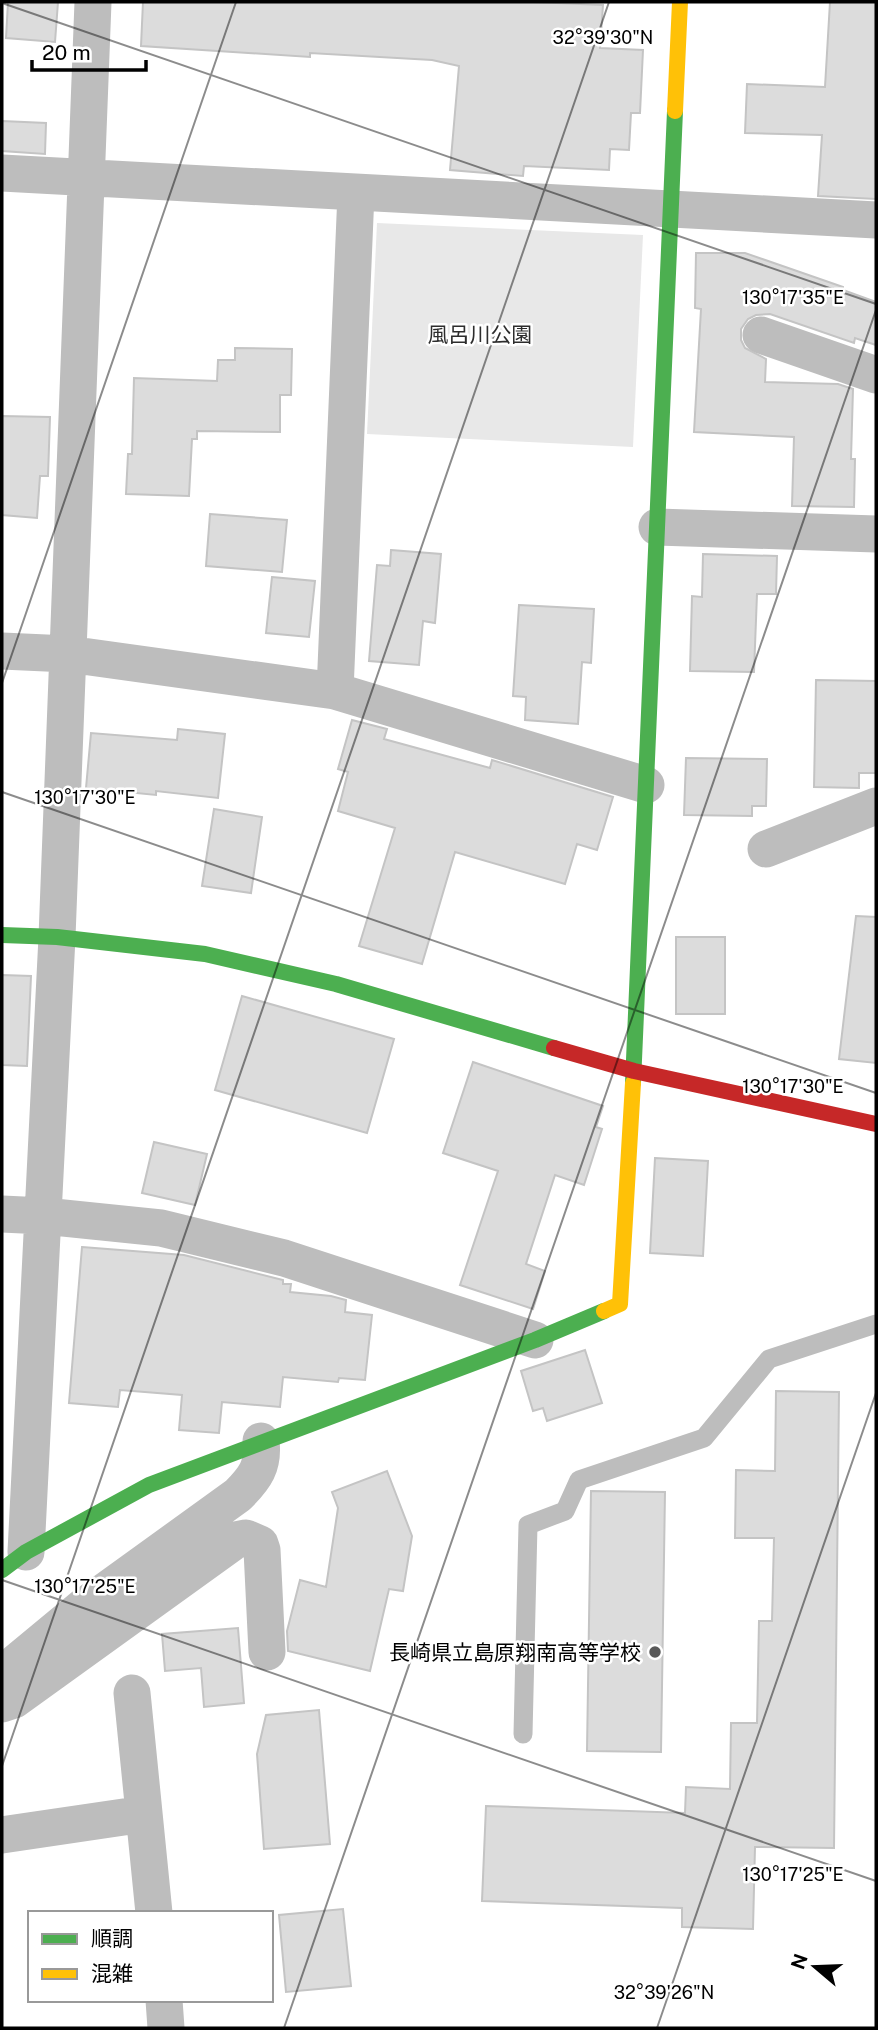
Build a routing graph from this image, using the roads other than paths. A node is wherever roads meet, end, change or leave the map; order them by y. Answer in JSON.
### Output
{"nodes":[{"id":1,"x":93,"y":2,"type":"edge"},
{"id":2,"x":680,"y":2,"type":"edge"},
{"id":3,"x":2,"y":173,"type":"edge"},
{"id":4,"x":88,"y":176,"type":"junction"},
{"id":5,"x":356,"y":193,"type":"junction"},
{"id":6,"x":671,"y":210,"type":"junction"},
{"id":7,"x":876,"y":220,"type":"edge"},
{"id":8,"x":761,"y":335,"type":"dead end"},
{"id":9,"x":876,"y":375,"type":"edge"},
{"id":10,"x":657,"y":527,"type":"junction"},
{"id":11,"x":876,"y":534,"type":"edge"},
{"id":12,"x":2,"y":651,"type":"edge"},
{"id":13,"x":68,"y":654,"type":"junction"},
{"id":14,"x":335,"y":691,"type":"junction"},
{"id":15,"x":646,"y":785,"type":"junction"},
{"id":16,"x":876,"y":806,"type":"edge"},
{"id":17,"x":766,"y":849,"type":"dead end"},
{"id":18,"x":2,"y":935,"type":"edge"},
{"id":19,"x":57,"y":937,"type":"junction"},
{"id":20,"x":634,"y":1070,"type":"junction"},
{"id":21,"x":876,"y":1124,"type":"edge"},
{"id":22,"x":2,"y":1214,"type":"edge"},
{"id":23,"x":44,"y":1216,"type":"junction"},
{"id":24,"x":876,"y":1325,"type":"edge"},
{"id":25,"x":535,"y":1340,"type":"junction"},
{"id":26,"x":261,"y":1441,"type":"junction"},
{"id":27,"x":14,"y":1561,"type":"edge"},
{"id":28,"x":267,"y":1652,"type":"dead end"},
{"id":29,"x":2,"y":1674,"type":"edge"},
{"id":30,"x":132,"y":1693,"type":"dead end"},
{"id":31,"x":2,"y":1704,"type":"edge"},
{"id":32,"x":523,"y":1734,"type":"dead end"},
{"id":33,"x":144,"y":1814,"type":"junction"},
{"id":34,"x":2,"y":1835,"type":"edge"},
{"id":35,"x":154,"y":1911,"type":"edge"},
{"id":36,"x":164,"y":2002,"type":"edge"},
{"id":37,"x":166,"y":2028,"type":"edge"}],
"edges":[{"from":1,"to":4,"type":"street"},
{"from":2,"to":6,"type":"street"},
{"from":3,"to":4,"type":"street"},
{"from":4,"to":5,"type":"street"},
{"from":4,"to":13,"type":"street"},
{"from":5,"to":6,"type":"street"},
{"from":5,"to":14,"type":"street"},
{"from":6,"to":7,"type":"street"},
{"from":6,"to":10,"type":"street"},
{"from":8,"to":9,"type":"street"},
{"from":10,"to":11,"type":"street"},
{"from":10,"to":15,"type":"street"},
{"from":12,"to":13,"type":"street"},
{"from":13,"to":14,"type":"street"},
{"from":13,"to":19,"type":"street"},
{"from":14,"to":15,"type":"street"},
{"from":15,"to":20,"type":"street"},
{"from":16,"to":17,"type":"street"},
{"from":18,"to":19,"type":"street"},
{"from":19,"to":20,"type":"street"},
{"from":19,"to":23,"type":"street"},
{"from":20,"to":21,"type":"street"},
{"from":20,"to":25,"type":"street"},
{"from":22,"to":23,"type":"street"},
{"from":23,"to":25,"type":"street"},
{"from":23,"to":27,"type":"street"},
{"from":24,"to":32,"type":"lane"},
{"from":25,"to":26,"type":"street"},
{"from":26,"to":27,"type":"street"},
{"from":26,"to":29,"type":"street"},
{"from":28,"to":31,"type":"street"},
{"from":30,"to":33,"type":"street"},
{"from":33,"to":34,"type":"street"},
{"from":33,"to":35,"type":"street"},
{"from":36,"to":37,"type":"street"}]}
